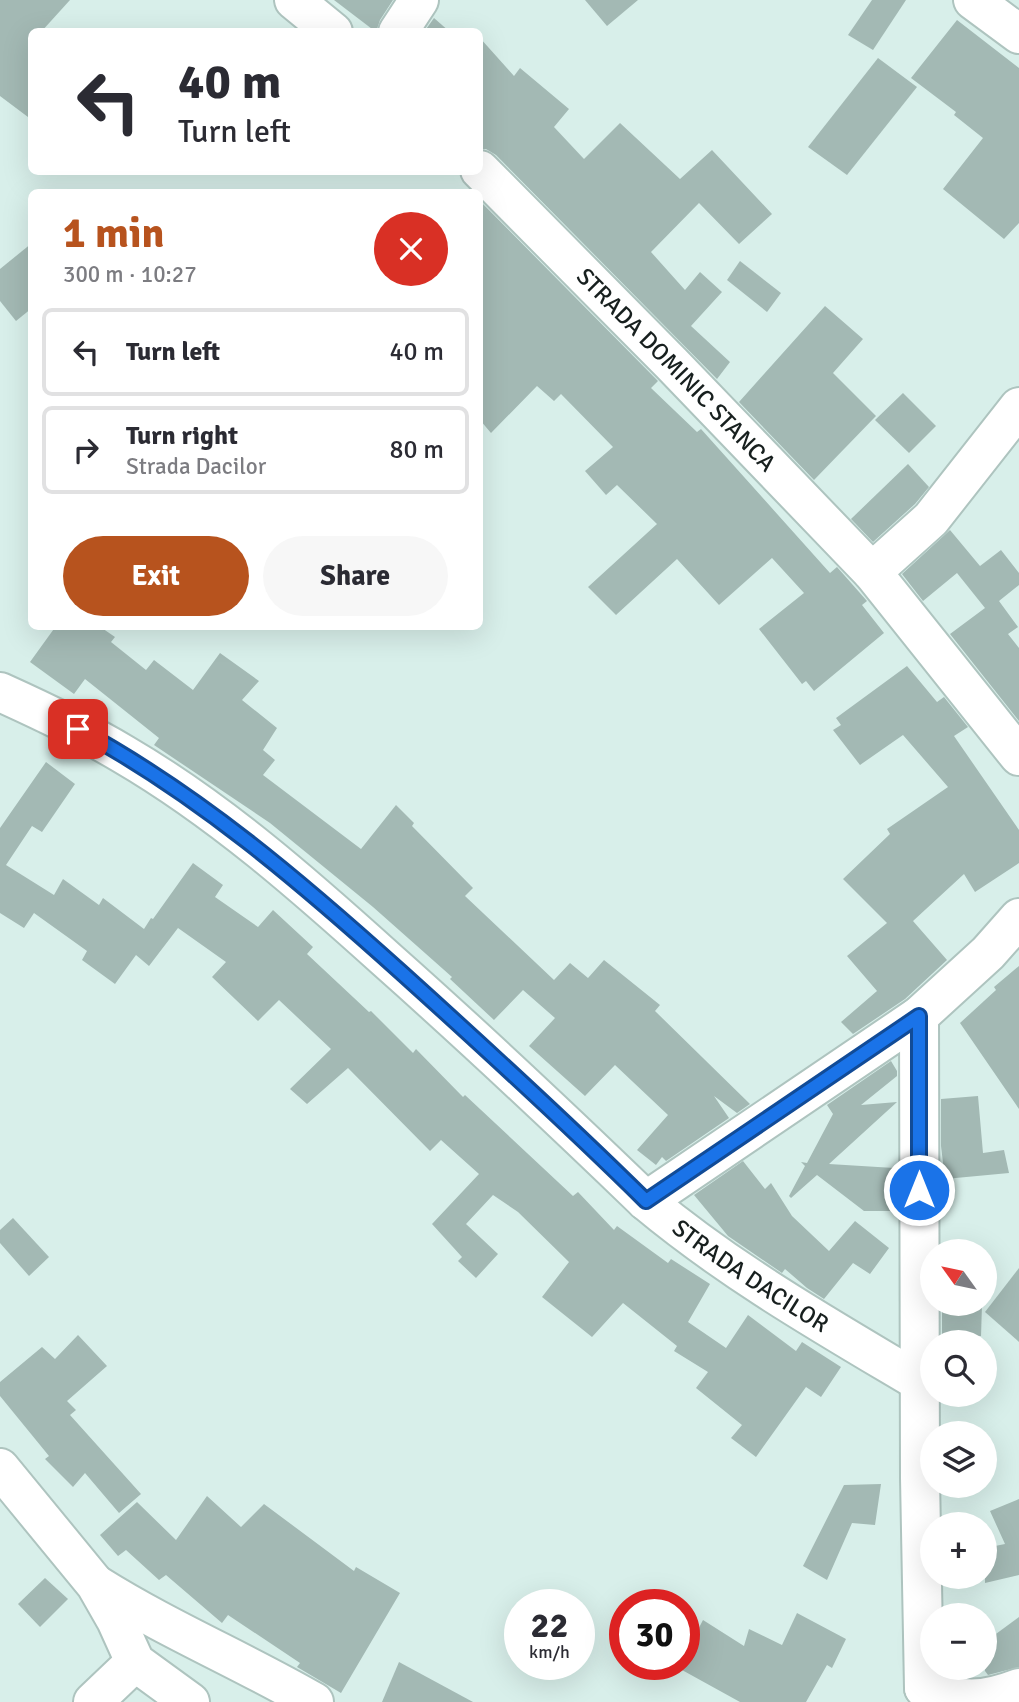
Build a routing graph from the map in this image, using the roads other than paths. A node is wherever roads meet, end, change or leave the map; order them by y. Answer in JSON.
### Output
{"nodes":[{"id":1,"x":294,"y":0,"type":"edge"},
{"id":2,"x":419,"y":0,"type":"edge"},
{"id":3,"x":973,"y":0,"type":"edge"},
{"id":4,"x":328,"y":28,"type":"edge"},
{"id":5,"x":401,"y":28,"type":"edge"},
{"id":6,"x":1019,"y":34,"type":"edge"},
{"id":7,"x":483,"y":173,"type":"edge"},
{"id":8,"x":1019,"y":407,"type":"edge"},
{"id":9,"x":872,"y":572,"type":"junction"},
{"id":10,"x":0,"y":692,"type":"edge"},
{"id":11,"x":1019,"y":756,"type":"edge"},
{"id":12,"x":1019,"y":918,"type":"edge"},
{"id":13,"x":919,"y":1016,"type":"junction"},
{"id":14,"x":646,"y":1201,"type":"junction"},
{"id":15,"x":920,"y":1382,"type":"junction"},
{"id":16,"x":0,"y":1468,"type":"edge"},
{"id":17,"x":96,"y":1584,"type":"junction"},
{"id":18,"x":135,"y":1662,"type":"junction"},
{"id":19,"x":1019,"y":1688,"type":"edge"},
{"id":20,"x":911,"y":1695,"type":"edge"},
{"id":21,"x":93,"y":1702,"type":"edge"},
{"id":22,"x":190,"y":1702,"type":"edge"},
{"id":23,"x":314,"y":1702,"type":"edge"}],
"edges":[{"from":1,"to":4,"type":"street"},
{"from":2,"to":5,"type":"street"},
{"from":3,"to":6,"type":"street"},
{"from":7,"to":9,"type":"street","name":"STRADA DOMINIC STANCA"},
{"from":8,"to":9,"type":"street"},
{"from":9,"to":11,"type":"street","name":"STRADA DOMINIC STANCA"},
{"from":10,"to":14,"type":"street","name":"STRADA DACILOR"},
{"from":12,"to":13,"type":"street"},
{"from":13,"to":14,"type":"street"},
{"from":13,"to":15,"type":"street"},
{"from":14,"to":15,"type":"street","name":"STRADA DACILOR"},
{"from":15,"to":20,"type":"street"},
{"from":16,"to":17,"type":"street"},
{"from":17,"to":18,"type":"street"},
{"from":17,"to":23,"type":"street"},
{"from":18,"to":21,"type":"street"},
{"from":18,"to":22,"type":"street"},
{"from":19,"to":20,"type":"street"}]}
